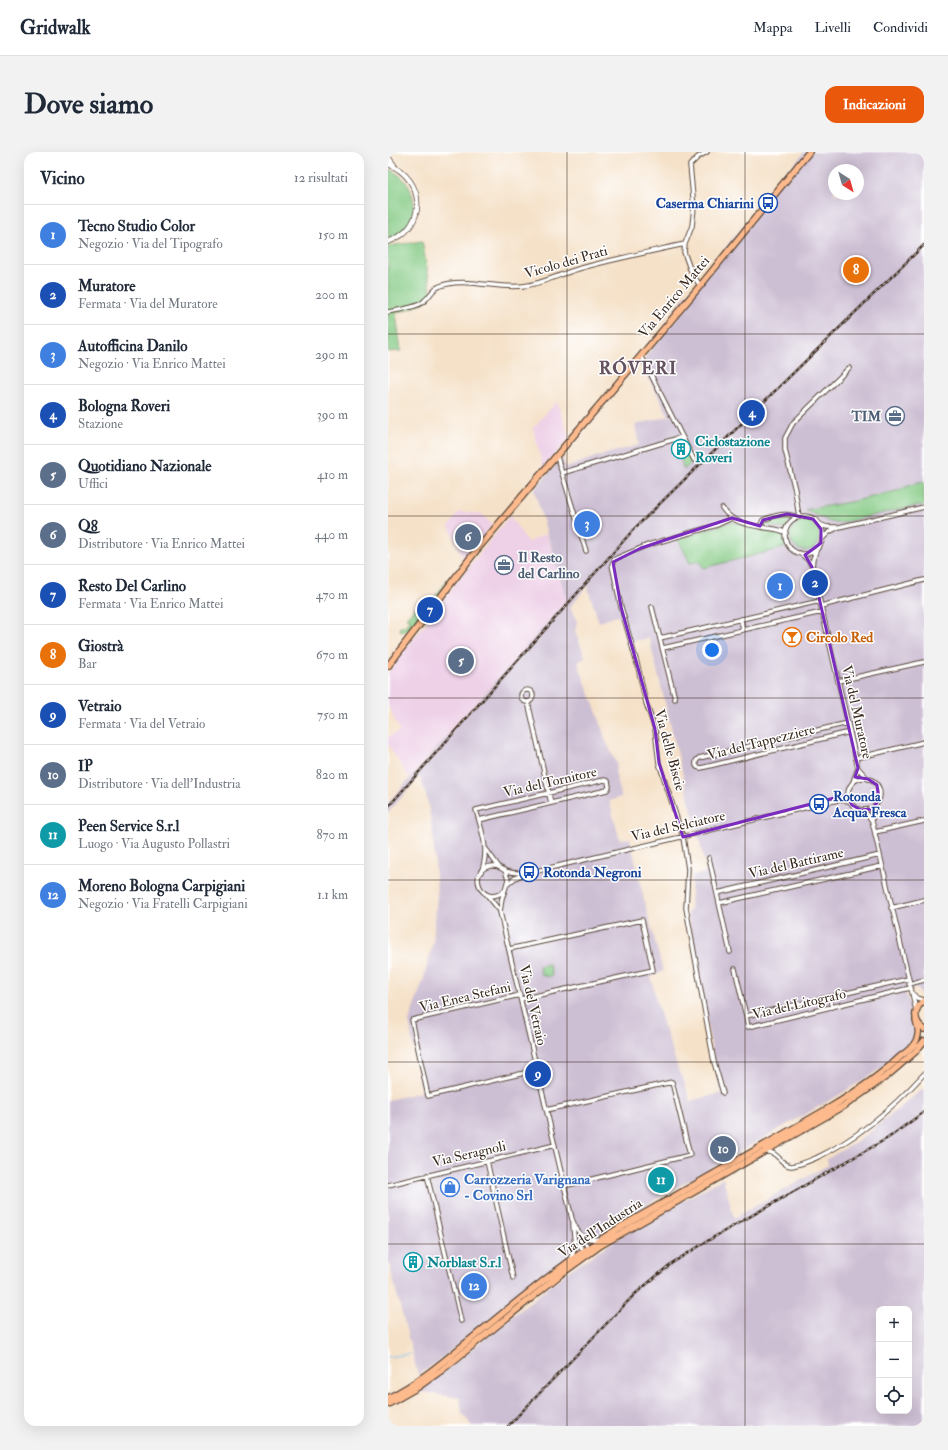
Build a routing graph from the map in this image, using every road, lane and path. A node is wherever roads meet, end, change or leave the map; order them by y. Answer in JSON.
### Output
{"nodes":[{"id":1,"x":707,"y":152,"type":"edge"},
{"id":2,"x":809,"y":152,"type":"edge"},
{"id":3,"x":388,"y":157,"type":"edge"},
{"id":4,"x":388,"y":164,"type":"edge"},
{"id":5,"x":397,"y":168,"type":"junction"},
{"id":6,"x":388,"y":242,"type":"edge"},
{"id":7,"x":685,"y":244,"type":"junction"},
{"id":8,"x":700,"y":286,"type":"junction"},
{"id":9,"x":388,"y":312,"type":"edge"},
{"id":10,"x":641,"y":355,"type":"junction"},
{"id":11,"x":849,"y":368,"type":"dead end"},
{"id":12,"x":682,"y":437,"type":"junction"},
{"id":13,"x":557,"y":457,"type":"junction"},
{"id":14,"x":694,"y":460,"type":"dead end"},
{"id":15,"x":562,"y":473,"type":"junction"},
{"id":16,"x":924,"y":507,"type":"edge"},
{"id":17,"x":722,"y":508,"type":"dead end"},
{"id":18,"x":732,"y":518,"type":"junction"},
{"id":19,"x":798,"y":518,"type":"junction"},
{"id":20,"x":819,"y":524,"type":"junction"},
{"id":21,"x":760,"y":527,"type":"junction"},
{"id":22,"x":839,"y":527,"type":"junction"},
{"id":23,"x":786,"y":533,"type":"junction"},
{"id":24,"x":822,"y":538,"type":"junction"},
{"id":25,"x":818,"y":548,"type":"junction"},
{"id":26,"x":586,"y":551,"type":"dead end"},
{"id":27,"x":800,"y":553,"type":"junction"},
{"id":28,"x":812,"y":567,"type":"junction"},
{"id":29,"x":924,"y":580,"type":"edge"},
{"id":30,"x":820,"y":601,"type":"junction"},
{"id":31,"x":821,"y":606,"type":"junction"},
{"id":32,"x":652,"y":607,"type":"dead end"},
{"id":33,"x":822,"y":612,"type":"junction"},
{"id":34,"x":741,"y":619,"type":"junction"},
{"id":35,"x":743,"y":630,"type":"junction"},
{"id":36,"x":660,"y":638,"type":"junction"},
{"id":37,"x":663,"y":648,"type":"junction"},
{"id":38,"x":924,"y":662,"type":"edge"},
{"id":39,"x":388,"y":666,"type":"edge"},
{"id":40,"x":838,"y":681,"type":"junction"},
{"id":41,"x":675,"y":699,"type":"dead end"},
{"id":42,"x":528,"y":702,"type":"dead end"},
{"id":43,"x":848,"y":723,"type":"junction"},
{"id":44,"x":850,"y":732,"type":"junction"},
{"id":45,"x":772,"y":741,"type":"junction"},
{"id":46,"x":924,"y":742,"type":"edge"},
{"id":47,"x":774,"y":751,"type":"junction"},
{"id":48,"x":856,"y":758,"type":"junction"},
{"id":49,"x":858,"y":768,"type":"junction"},
{"id":50,"x":868,"y":779,"type":"junction"},
{"id":51,"x":852,"y":783,"type":"junction"},
{"id":52,"x":848,"y":792,"type":"junction"},
{"id":53,"x":549,"y":793,"type":"junction"},
{"id":54,"x":838,"y":800,"type":"junction"},
{"id":55,"x":849,"y":800,"type":"junction"},
{"id":56,"x":551,"y":803,"type":"junction"},
{"id":57,"x":876,"y":805,"type":"junction"},
{"id":58,"x":861,"y":810,"type":"junction"},
{"id":59,"x":479,"y":820,"type":"junction"},
{"id":60,"x":924,"y":820,"type":"edge"},
{"id":61,"x":872,"y":821,"type":"junction"},
{"id":62,"x":875,"y":832,"type":"junction"},
{"id":63,"x":683,"y":837,"type":"junction"},
{"id":64,"x":486,"y":848,"type":"junction"},
{"id":65,"x":880,"y":855,"type":"junction"},
{"id":66,"x":709,"y":858,"type":"dead end"},
{"id":67,"x":882,"y":866,"type":"junction"},
{"id":68,"x":500,"y":867,"type":"junction"},
{"id":69,"x":505,"y":871,"type":"junction"},
{"id":70,"x":481,"y":872,"type":"junction"},
{"id":71,"x":524,"y":874,"type":"junction"},
{"id":72,"x":508,"y":884,"type":"junction"},
{"id":73,"x":505,"y":890,"type":"junction"},
{"id":74,"x":717,"y":893,"type":"junction"},
{"id":75,"x":486,"y":894,"type":"junction"},
{"id":76,"x":924,"y":900,"type":"edge"},
{"id":77,"x":720,"y":903,"type":"junction"},
{"id":78,"x":892,"y":908,"type":"junction"},
{"id":79,"x":500,"y":912,"type":"junction"},
{"id":80,"x":509,"y":949,"type":"junction"},
{"id":81,"x":730,"y":952,"type":"dead end"},
{"id":82,"x":735,"y":969,"type":"dead end"},
{"id":83,"x":908,"y":979,"type":"junction"},
{"id":84,"x":924,"y":980,"type":"edge"},
{"id":85,"x":909,"y":984,"type":"junction"},
{"id":86,"x":910,"y":988,"type":"junction"},
{"id":87,"x":912,"y":994,"type":"junction"},
{"id":88,"x":520,"y":997,"type":"junction"},
{"id":89,"x":829,"y":997,"type":"junction"},
{"id":90,"x":924,"y":1001,"type":"edge"},
{"id":91,"x":832,"y":1008,"type":"junction"},
{"id":92,"x":916,"y":1012,"type":"junction"},
{"id":93,"x":746,"y":1016,"type":"junction"},
{"id":94,"x":916,"y":1020,"type":"junction"},
{"id":95,"x":924,"y":1029,"type":"edge"},
{"id":96,"x":924,"y":1041,"type":"edge"},
{"id":97,"x":537,"y":1070,"type":"junction"},
{"id":98,"x":924,"y":1074,"type":"edge"},
{"id":99,"x":723,"y":1093,"type":"dead end"},
{"id":100,"x":546,"y":1110,"type":"junction"},
{"id":101,"x":555,"y":1145,"type":"junction"},
{"id":102,"x":762,"y":1153,"type":"junction"},
{"id":103,"x":487,"y":1161,"type":"junction"},
{"id":104,"x":427,"y":1176,"type":"junction"},
{"id":105,"x":388,"y":1185,"type":"edge"},
{"id":106,"x":564,"y":1186,"type":"junction"},
{"id":107,"x":572,"y":1220,"type":"junction"},
{"id":108,"x":578,"y":1232,"type":"junction"},
{"id":109,"x":601,"y":1239,"type":"junction"},
{"id":110,"x":575,"y":1240,"type":"junction"},
{"id":111,"x":586,"y":1251,"type":"junction"},
{"id":112,"x":569,"y":1261,"type":"junction"},
{"id":113,"x":513,"y":1278,"type":"dead end"},
{"id":114,"x":461,"y":1321,"type":"dead end"},
{"id":115,"x":388,"y":1398,"type":"edge"},
{"id":116,"x":388,"y":1404,"type":"edge"}],
"edges":[{"from":1,"to":7,"type":"street"},
{"from":2,"to":8,"type":"main road","name":"Via Enrico Mattei"},
{"from":3,"to":5,"type":"street"},
{"from":4,"to":5,"type":"street"},
{"from":5,"to":6,"type":"street"},
{"from":7,"to":8,"type":"street"},
{"from":7,"to":9,"type":"street","name":"Vicolo dei Prati"},
{"from":8,"to":10,"type":"main road","name":"Via Enrico Mattei"},
{"from":10,"to":12,"type":"street"},
{"from":10,"to":13,"type":"main road","name":"Via Enrico Mattei"},
{"from":11,"to":19,"type":"street"},
{"from":12,"to":14,"type":"street"},
{"from":12,"to":15,"type":"street"},
{"from":13,"to":15,"type":"street"},
{"from":13,"to":39,"type":"main road","name":"Via Enrico Mattei"},
{"from":15,"to":26,"type":"street"},
{"from":16,"to":22,"type":"street"},
{"from":17,"to":18,"type":"street"},
{"from":18,"to":21,"type":"street"},
{"from":18,"to":63,"type":"street","name":"Via delle Biscie"},
{"from":19,"to":20,"type":"street"},
{"from":19,"to":21,"type":"street"},
{"from":19,"to":23,"type":"street"},
{"from":20,"to":22,"type":"street"},
{"from":20,"to":24,"type":"street"},
{"from":21,"to":23,"type":"street"},
{"from":22,"to":24,"type":"street"},
{"from":23,"to":27,"type":"street"},
{"from":24,"to":25,"type":"street"},
{"from":25,"to":27,"type":"street"},
{"from":25,"to":28,"type":"street"},
{"from":27,"to":28,"type":"street","name":"Via del Muratore"},
{"from":28,"to":30,"type":"street","name":"Via del Muratore"},
{"from":29,"to":31,"type":"street"},
{"from":30,"to":31,"type":"street","name":"Via del Muratore"},
{"from":30,"to":34,"type":"street"},
{"from":31,"to":33,"type":"street","name":"Via del Muratore"},
{"from":32,"to":36,"type":"street"},
{"from":33,"to":35,"type":"street"},
{"from":33,"to":40,"type":"street","name":"Via del Muratore"},
{"from":34,"to":35,"type":"street"},
{"from":34,"to":36,"type":"street"},
{"from":35,"to":37,"type":"street"},
{"from":36,"to":37,"type":"street"},
{"from":37,"to":41,"type":"street"},
{"from":38,"to":40,"type":"street"},
{"from":40,"to":43,"type":"street","name":"Via del Muratore"},
{"from":42,"to":53,"type":"street"},
{"from":43,"to":44,"type":"street","name":"Via del Muratore"},
{"from":43,"to":45,"type":"street","name":"Via del Tappezziere"},
{"from":44,"to":47,"type":"street","name":"Via del Tappezziere"},
{"from":44,"to":48,"type":"street","name":"Via del Muratore"},
{"from":45,"to":47,"type":"street"},
{"from":45,"to":47,"type":"street","name":"Via del Tappezziere"},
{"from":46,"to":48,"type":"street"},
{"from":48,"to":49,"type":"street","name":"Via del Muratore"},
{"from":49,"to":50,"type":"street","name":"Via del Muratore"},
{"from":49,"to":51,"type":"street","name":"Via del Muratore"},
{"from":50,"to":51,"type":"street"},
{"from":50,"to":57,"type":"street"},
{"from":51,"to":52,"type":"street"},
{"from":52,"to":54,"type":"street","name":"Via del Selciatore"},
{"from":52,"to":55,"type":"street"},
{"from":53,"to":56,"type":"street"},
{"from":53,"to":56,"type":"street","name":"Via del Tornitore"},
{"from":53,"to":59,"type":"street","name":"Via del Tornitore"},
{"from":54,"to":55,"type":"street","name":"Via del Selciatore"},
{"from":54,"to":63,"type":"street","name":"Via del Selciatore"},
{"from":55,"to":58,"type":"street"},
{"from":56,"to":59,"type":"street","name":"Via del Tornitore"},
{"from":57,"to":58,"type":"street"},
{"from":57,"to":61,"type":"street"},
{"from":58,"to":61,"type":"street"},
{"from":59,"to":64,"type":"street"},
{"from":60,"to":62,"type":"street"},
{"from":61,"to":62,"type":"street"},
{"from":62,"to":65,"type":"street"},
{"from":63,"to":71,"type":"street","name":"Via del Selciatore"},
{"from":63,"to":99,"type":"street","name":"Via delle Biscie"},
{"from":64,"to":68,"type":"street"},
{"from":64,"to":70,"type":"street"},
{"from":65,"to":67,"type":"street"},
{"from":65,"to":74,"type":"street","name":"Via del Battirame"},
{"from":66,"to":74,"type":"street"},
{"from":67,"to":77,"type":"street","name":"Via del Battirame"},
{"from":67,"to":78,"type":"street"},
{"from":68,"to":69,"type":"street"},
{"from":68,"to":70,"type":"street"},
{"from":69,"to":71,"type":"street","name":"Via del Selciatore"},
{"from":69,"to":72,"type":"street"},
{"from":70,"to":75,"type":"street"},
{"from":71,"to":72,"type":"street","name":"Via del Selciatore"},
{"from":72,"to":73,"type":"street"},
{"from":73,"to":75,"type":"street"},
{"from":73,"to":79,"type":"street","name":"Via del Vetraio"},
{"from":74,"to":77,"type":"street"},
{"from":75,"to":79,"type":"street","name":"Via del Vetraio"},
{"from":76,"to":78,"type":"street"},
{"from":77,"to":81,"type":"street"},
{"from":78,"to":83,"type":"street"},
{"from":79,"to":80,"type":"street","name":"Via del Vetraio"},
{"from":80,"to":88,"type":"street","name":"Via del Vetraio"},
{"from":80,"to":88,"type":"street"},
{"from":82,"to":93,"type":"street"},
{"from":83,"to":85,"type":"street"},
{"from":83,"to":89,"type":"street","name":"Via del Litografo"},
{"from":84,"to":85,"type":"street"},
{"from":85,"to":86,"type":"street"},
{"from":86,"to":87,"type":"street"},
{"from":86,"to":91,"type":"street","name":"Via del Litografo"},
{"from":87,"to":90,"type":"street"},
{"from":87,"to":92,"type":"street"},
{"from":88,"to":97,"type":"street","name":"Via del Vetraio"},
{"from":88,"to":97,"type":"street","name":"Via Enea Stefani"},
{"from":89,"to":91,"type":"street"},
{"from":89,"to":93,"type":"street","name":"Via del Litografo"},
{"from":90,"to":92,"type":"main road"},
{"from":91,"to":93,"type":"street","name":"Via del Litografo"},
{"from":92,"to":94,"type":"main road","name":"Via dell'Industria"},
{"from":94,"to":95,"type":"main road"},
{"from":94,"to":109,"type":"main road","name":"Via dell'Industria"},
{"from":96,"to":102,"type":"main road","name":"Via dell'Industria"},
{"from":97,"to":100,"type":"street","name":"Via del Vetraio"},
{"from":98,"to":102,"type":"street"},
{"from":100,"to":101,"type":"street","name":"Via del Vetraio"},
{"from":100,"to":106,"type":"street"},
{"from":101,"to":103,"type":"street","name":"Via Seragnoli"},
{"from":101,"to":106,"type":"street","name":"Via del Vetraio"},
{"from":102,"to":111,"type":"main road","name":"Via dell'Industria"},
{"from":103,"to":104,"type":"street","name":"Via Seragnoli"},
{"from":103,"to":113,"type":"street"},
{"from":104,"to":105,"type":"street","name":"Via Seragnoli"},
{"from":104,"to":114,"type":"street"},
{"from":106,"to":107,"type":"street","name":"Via del Vetraio"},
{"from":107,"to":108,"type":"street","name":"Via del Vetraio"},
{"from":107,"to":110,"type":"street","name":"Via del Vetraio"},
{"from":108,"to":109,"type":"street"},
{"from":108,"to":111,"type":"street","name":"Via del Vetraio"},
{"from":109,"to":111,"type":"main road","name":"Via dell'Industria"},
{"from":110,"to":111,"type":"street","name":"Via del Vetraio"},
{"from":110,"to":112,"type":"street","name":"Via del Vetraio"},
{"from":111,"to":112,"type":"main road","name":"Via dell'Industria"},
{"from":111,"to":116,"type":"main road","name":"Via dell'Industria"},
{"from":112,"to":115,"type":"main road","name":"Via dell'Industria"}]}
